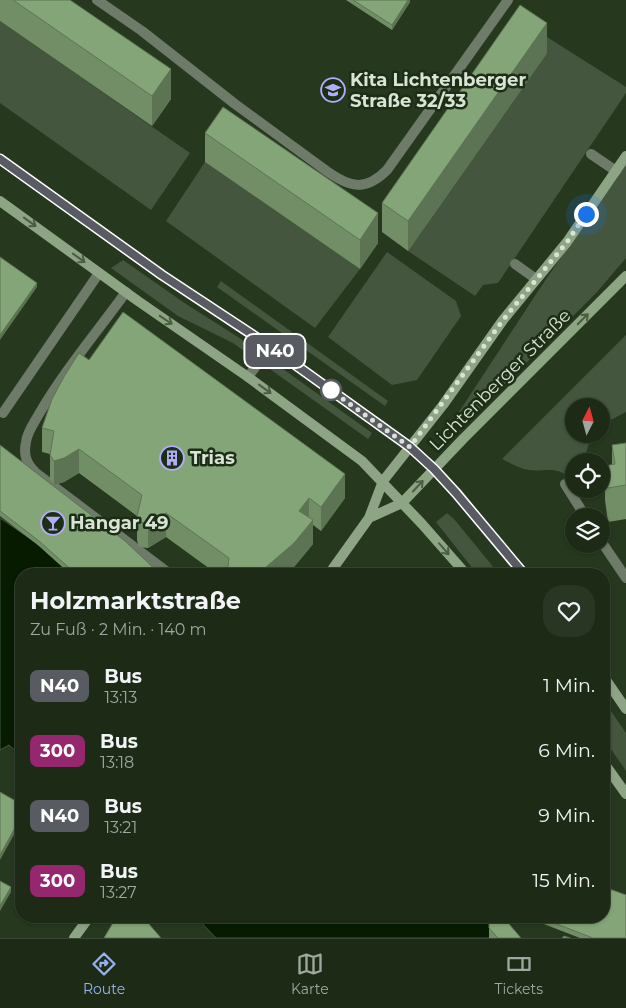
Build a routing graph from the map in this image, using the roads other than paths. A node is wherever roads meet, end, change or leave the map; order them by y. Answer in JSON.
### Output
{"nodes":[{"id":1,"x":97,"y":0,"type":"edge"},
{"id":2,"x":508,"y":0,"type":"edge"},
{"id":3,"x":591,"y":154,"type":"dead end"},
{"id":4,"x":626,"y":156,"type":"edge"},
{"id":5,"x":0,"y":159,"type":"edge"},
{"id":6,"x":616,"y":171,"type":"junction"},
{"id":7,"x":0,"y":201,"type":"edge"},
{"id":8,"x":515,"y":264,"type":"dead end"},
{"id":9,"x":99,"y":273,"type":"junction"},
{"id":10,"x":626,"y":276,"type":"edge"},
{"id":11,"x":536,"y":278,"type":"junction"},
{"id":12,"x":126,"y":292,"type":"junction"},
{"id":13,"x":270,"y":347,"type":"junction"},
{"id":14,"x":248,"y":377,"type":"junction"},
{"id":15,"x":3,"y":413,"type":"dead end"},
{"id":16,"x":410,"y":447,"type":"junction"},
{"id":17,"x":434,"y":469,"type":"junction"},
{"id":18,"x":383,"y":481,"type":"junction"},
{"id":19,"x":402,"y":503,"type":"junction"},
{"id":20,"x":369,"y":518,"type":"junction"},
{"id":21,"x":609,"y":553,"type":"edge"},
{"id":22,"x":162,"y":568,"type":"edge"},
{"id":23,"x":333,"y":568,"type":"edge"},
{"id":24,"x":461,"y":568,"type":"edge"},
{"id":25,"x":519,"y":568,"type":"edge"},
{"id":26,"x":626,"y":578,"type":"edge"},
{"id":27,"x":610,"y":686,"type":"edge"},
{"id":28,"x":626,"y":709,"type":"edge"},
{"id":29,"x":610,"y":771,"type":"edge"},
{"id":30,"x":626,"y":794,"type":"edge"},
{"id":31,"x":85,"y":923,"type":"edge"},
{"id":32,"x":74,"y":938,"type":"edge"}],
"edges":[{"from":1,"to":2,"type":"street"},
{"from":3,"to":6,"type":"street"},
{"from":4,"to":6,"type":"main road","name":"Lichtenberger Straße"},
{"from":5,"to":13,"type":"main road"},
{"from":6,"to":11,"type":"main road","name":"Lichtenberger Straße"},
{"from":7,"to":9,"type":"main road","one_way":true},
{"from":8,"to":11,"type":"street"},
{"from":9,"to":12,"type":"main road"},
{"from":9,"to":15,"type":"street"},
{"from":17,"to":10,"type":"main road","name":"Lichtenberger Straße","one_way":true},
{"from":11,"to":16,"type":"main road","name":"Lichtenberger Straße"},
{"from":12,"to":14,"type":"main road","one_way":true},
{"from":12,"to":22,"type":"street"},
{"from":13,"to":14,"type":"street"},
{"from":13,"to":16,"type":"main road"},
{"from":14,"to":18,"type":"main road","one_way":true},
{"from":16,"to":17,"type":"main road"},
{"from":16,"to":18,"type":"main road","name":"Lichtenberger Straße"},
{"from":19,"to":17,"type":"main road","name":"Lichtenberger Straße","one_way":true},
{"from":17,"to":25,"type":"main road"},
{"from":18,"to":19,"type":"main road"},
{"from":18,"to":20,"type":"main road","name":"Lichtenberger Straße"},
{"from":19,"to":20,"type":"main road","name":"Lichtenberger Straße"},
{"from":19,"to":24,"type":"main road","one_way":true},
{"from":20,"to":23,"type":"main road","name":"Lichtenberger Straße"},
{"from":21,"to":26,"type":"street"},
{"from":27,"to":28,"type":"main road"},
{"from":29,"to":30,"type":"main road"},
{"from":31,"to":32,"type":"main road"}]}
